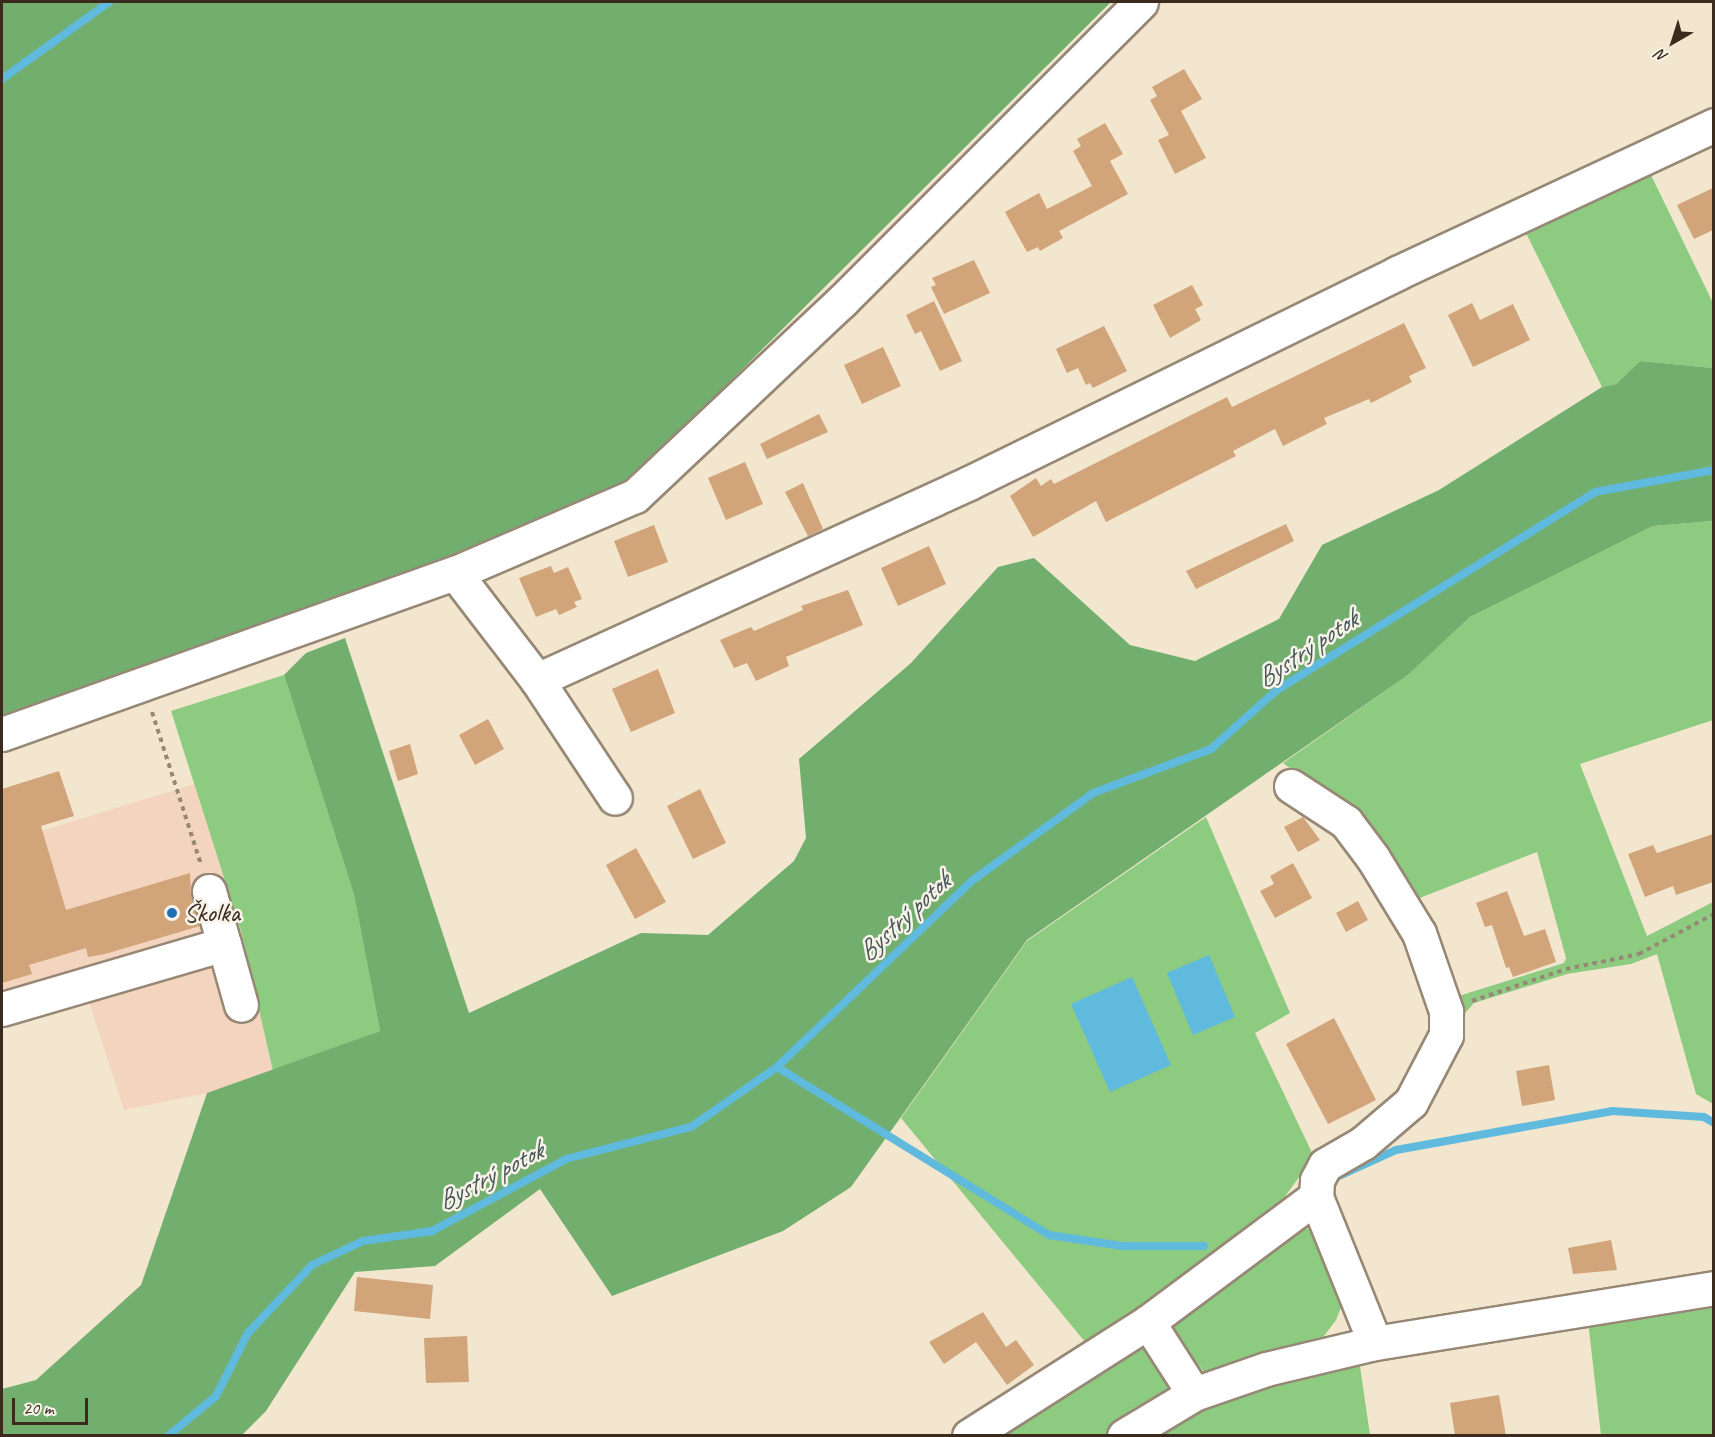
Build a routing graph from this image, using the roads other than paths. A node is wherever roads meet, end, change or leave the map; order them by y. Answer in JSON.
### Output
{"nodes":[{"id":1,"x":1141,"y":2,"type":"edge"},
{"id":2,"x":1713,"y":125,"type":"edge"},
{"id":3,"x":454,"y":573,"type":"junction"},
{"id":4,"x":537,"y":680,"type":"junction"},
{"id":5,"x":2,"y":734,"type":"edge"},
{"id":6,"x":1291,"y":786,"type":"dead end"},
{"id":7,"x":615,"y":798,"type":"dead end"},
{"id":8,"x":209,"y":891,"type":"road end"},
{"id":9,"x":224,"y":944,"type":"junction"},
{"id":10,"x":242,"y":1005,"type":"dead end"},
{"id":11,"x":2,"y":1009,"type":"edge"},
{"id":12,"x":1316,"y":1197,"type":"junction"},
{"id":13,"x":1713,"y":1288,"type":"edge"},
{"id":14,"x":1148,"y":1322,"type":"junction"},
{"id":15,"x":1375,"y":1343,"type":"junction"},
{"id":16,"x":1194,"y":1394,"type":"junction"},
{"id":17,"x":969,"y":1436,"type":"edge"},
{"id":18,"x":1124,"y":1436,"type":"edge"}],
"edges":[{"from":1,"to":3,"type":"street"},
{"from":2,"to":4,"type":"street"},
{"from":3,"to":4,"type":"street"},
{"from":3,"to":5,"type":"street"},
{"from":4,"to":7,"type":"street"},
{"from":6,"to":12,"type":"street"},
{"from":8,"to":9,"type":"street"},
{"from":9,"to":10,"type":"street"},
{"from":9,"to":11,"type":"street"},
{"from":12,"to":14,"type":"street"},
{"from":12,"to":15,"type":"street"},
{"from":13,"to":15,"type":"street"},
{"from":14,"to":16,"type":"street"},
{"from":14,"to":17,"type":"street"},
{"from":15,"to":16,"type":"street"},
{"from":16,"to":18,"type":"street"}]}
